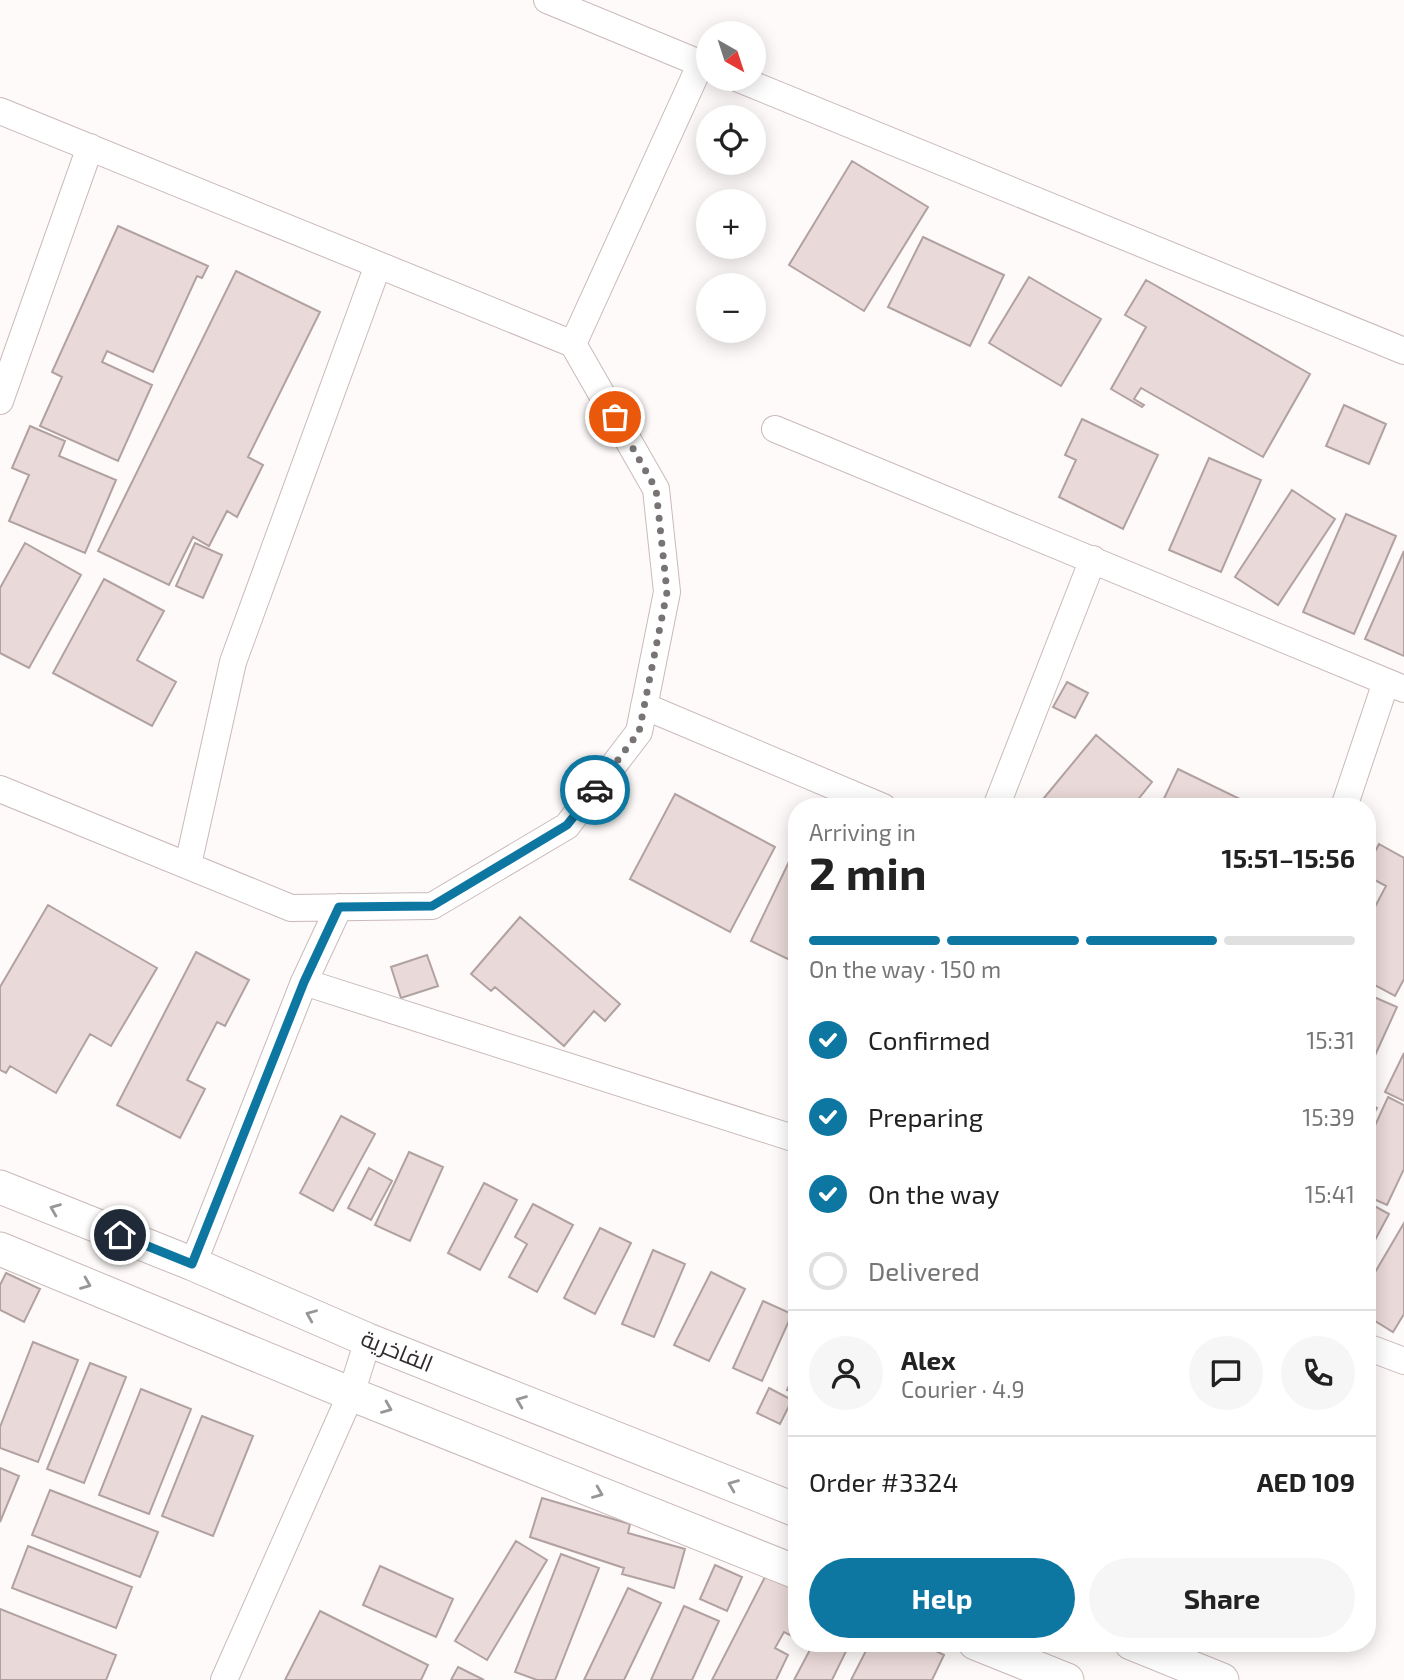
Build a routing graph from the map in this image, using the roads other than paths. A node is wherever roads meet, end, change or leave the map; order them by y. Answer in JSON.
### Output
{"nodes":[{"id":1,"x":547,"y":0,"type":"edge"},
{"id":2,"x":696,"y":61,"type":"edge"},
{"id":3,"x":696,"y":84,"type":"edge"},
{"id":4,"x":766,"y":90,"type":"edge"},
{"id":5,"x":0,"y":111,"type":"edge"},
{"id":6,"x":90,"y":147,"type":"junction"},
{"id":7,"x":378,"y":265,"type":"junction"},
{"id":8,"x":573,"y":344,"type":"junction"},
{"id":9,"x":1404,"y":351,"type":"edge"},
{"id":10,"x":0,"y":401,"type":"edge"},
{"id":11,"x":775,"y":429,"type":"dead end"},
{"id":12,"x":1093,"y":559,"type":"junction"},
{"id":13,"x":1395,"y":686,"type":"edge"},
{"id":14,"x":645,"y":706,"type":"junction"},
{"id":15,"x":0,"y":789,"type":"edge"},
{"id":16,"x":862,"y":798,"type":"edge"},
{"id":17,"x":1000,"y":798,"type":"edge"},
{"id":18,"x":1348,"y":798,"type":"edge"},
{"id":19,"x":188,"y":865,"type":"junction"},
{"id":20,"x":339,"y":907,"type":"junction"},
{"id":21,"x":304,"y":982,"type":"junction"},
{"id":22,"x":788,"y":1136,"type":"edge"},
{"id":23,"x":0,"y":1187,"type":"edge"},
{"id":24,"x":0,"y":1249,"type":"edge"},
{"id":25,"x":192,"y":1264,"type":"junction"},
{"id":26,"x":368,"y":1340,"type":"junction"},
{"id":27,"x":1376,"y":1350,"type":"edge"},
{"id":28,"x":1404,"y":1361,"type":"edge"},
{"id":29,"x":351,"y":1394,"type":"junction"},
{"id":30,"x":788,"y":1507,"type":"edge"},
{"id":31,"x":788,"y":1569,"type":"edge"},
{"id":32,"x":997,"y":1652,"type":"edge"},
{"id":33,"x":1153,"y":1652,"type":"edge"},
{"id":34,"x":225,"y":1680,"type":"edge"},
{"id":35,"x":1067,"y":1680,"type":"edge"},
{"id":36,"x":1222,"y":1680,"type":"edge"}],
"edges":[{"from":1,"to":2,"type":"street"},
{"from":3,"to":8,"type":"street"},
{"from":4,"to":9,"type":"street"},
{"from":5,"to":6,"type":"street"},
{"from":6,"to":7,"type":"street"},
{"from":6,"to":10,"type":"street"},
{"from":7,"to":8,"type":"street"},
{"from":7,"to":19,"type":"street"},
{"from":8,"to":14,"type":"street"},
{"from":11,"to":12,"type":"street"},
{"from":12,"to":13,"type":"street"},
{"from":12,"to":17,"type":"street"},
{"from":13,"to":18,"type":"street"},
{"from":14,"to":16,"type":"street"},
{"from":14,"to":20,"type":"street"},
{"from":15,"to":19,"type":"street"},
{"from":19,"to":20,"type":"street"},
{"from":20,"to":21,"type":"street"},
{"from":21,"to":22,"type":"street"},
{"from":21,"to":25,"type":"street"},
{"from":25,"to":23,"type":"street","name":"الفاخرية","one_way":true},
{"from":24,"to":29,"type":"street","one_way":true},
{"from":26,"to":25,"type":"street","name":"الفاخرية","one_way":true},
{"from":26,"to":29,"type":"street"},
{"from":30,"to":26,"type":"street","name":"الفاخرية","one_way":true},
{"from":27,"to":28,"type":"street"},
{"from":29,"to":31,"type":"street","one_way":true},
{"from":29,"to":34,"type":"street"},
{"from":32,"to":35,"type":"street"},
{"from":33,"to":36,"type":"street"}]}
